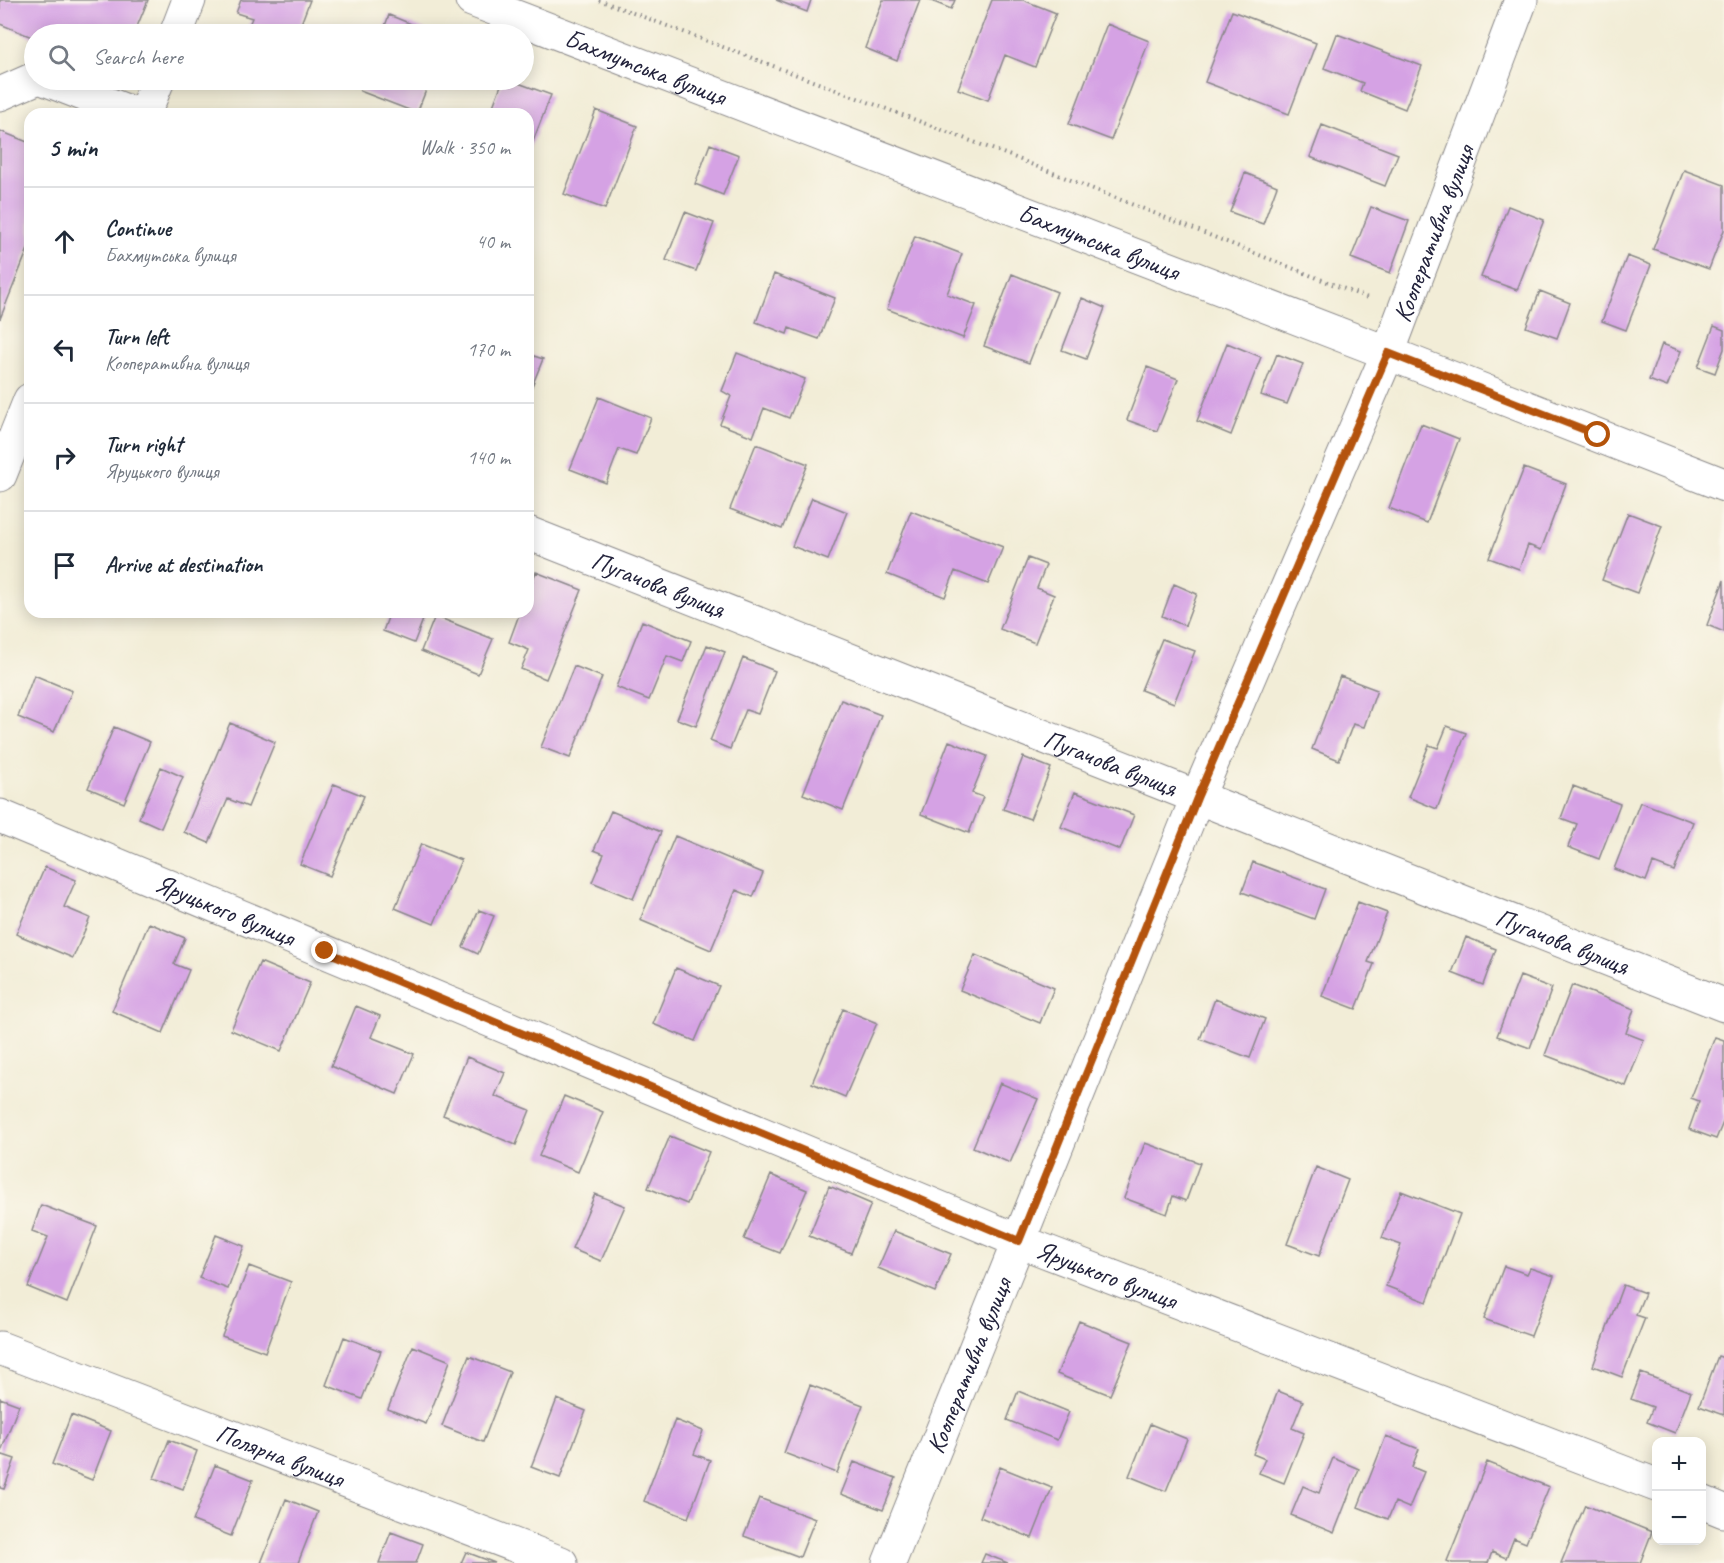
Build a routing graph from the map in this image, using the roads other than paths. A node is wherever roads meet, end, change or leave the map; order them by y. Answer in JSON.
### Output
{"nodes":[{"id":1,"x":189,"y":0,"type":"edge"},
{"id":2,"x":472,"y":0,"type":"edge"},
{"id":3,"x":1521,"y":0,"type":"edge"},
{"id":4,"x":180,"y":24,"type":"edge"},
{"id":5,"x":24,"y":83,"type":"edge"},
{"id":6,"x":73,"y":90,"type":"edge"},
{"id":7,"x":154,"y":90,"type":"edge"},
{"id":8,"x":0,"y":94,"type":"edge"},
{"id":9,"x":119,"y":108,"type":"edge"},
{"id":10,"x":146,"y":108,"type":"edge"},
{"id":11,"x":1388,"y":353,"type":"junction"},
{"id":12,"x":24,"y":415,"type":"edge"},
{"id":13,"x":0,"y":475,"type":"edge"},
{"id":14,"x":1724,"y":485,"type":"edge"},
{"id":15,"x":534,"y":536,"type":"edge"},
{"id":16,"x":1197,"y":798,"type":"junction"},
{"id":17,"x":0,"y":816,"type":"edge"},
{"id":18,"x":1724,"y":1005,"type":"edge"},
{"id":19,"x":1019,"y":1241,"type":"junction"},
{"id":20,"x":0,"y":1348,"type":"edge"},
{"id":21,"x":1652,"y":1483,"type":"edge"},
{"id":22,"x":1706,"y":1504,"type":"edge"},
{"id":23,"x":1724,"y":1511,"type":"edge"},
{"id":24,"x":561,"y":1563,"type":"edge"},
{"id":25,"x":889,"y":1563,"type":"edge"}],
"edges":[{"from":1,"to":4,"type":"street"},
{"from":2,"to":11,"type":"street","name":"Бахмутська вулиця"},
{"from":3,"to":11,"type":"street","name":"Кооперативна вулиця"},
{"from":5,"to":8,"type":"street"},
{"from":6,"to":9,"type":"street"},
{"from":7,"to":10,"type":"street"},
{"from":11,"to":14,"type":"street","name":"Бахмутська вулиця"},
{"from":11,"to":16,"type":"street","name":"Кооперативна вулиця"},
{"from":12,"to":13,"type":"street"},
{"from":15,"to":16,"type":"street","name":"Пугачова вулиця"},
{"from":16,"to":18,"type":"street","name":"Пугачова вулиця"},
{"from":16,"to":19,"type":"street","name":"Кооперативна вулиця"},
{"from":17,"to":19,"type":"street","name":"Яруцького вулиця"},
{"from":19,"to":21,"type":"street","name":"Яруцького вулиця"},
{"from":19,"to":25,"type":"street","name":"Кооперативна вулиця"},
{"from":20,"to":24,"type":"street","name":"Полярна вулиця"},
{"from":22,"to":23,"type":"street"}]}
